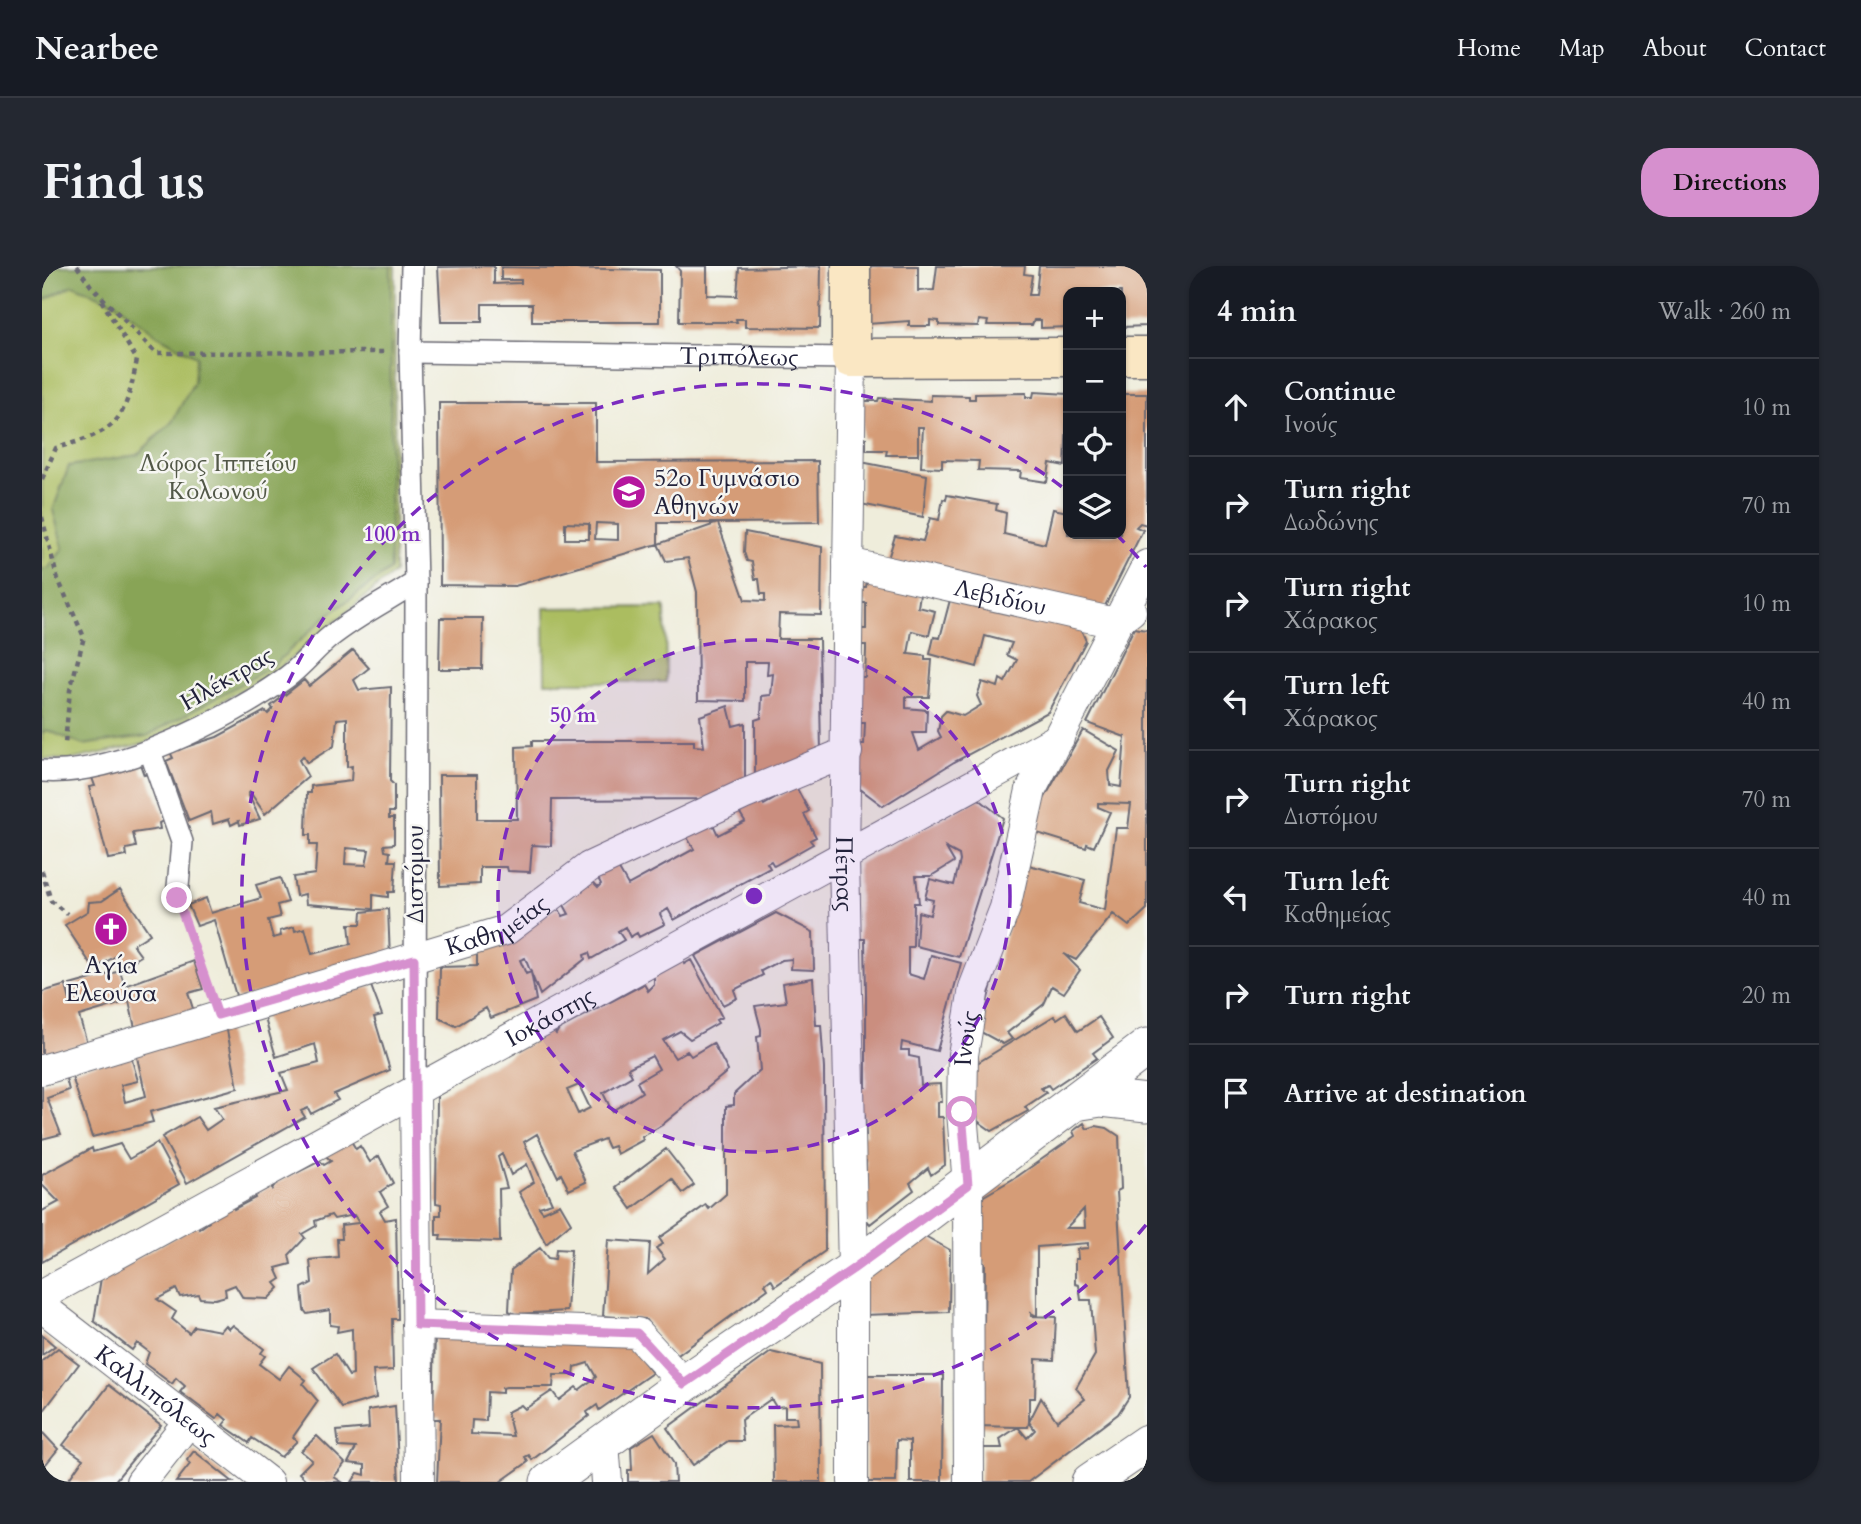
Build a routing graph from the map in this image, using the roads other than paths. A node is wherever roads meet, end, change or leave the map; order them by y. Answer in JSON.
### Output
{"nodes":[{"id":1,"x":412,"y":266,"type":"edge"},
{"id":2,"x":851,"y":266,"type":"edge"},
{"id":3,"x":410,"y":352,"type":"junction"},
{"id":4,"x":1126,"y":356,"type":"edge"},
{"id":5,"x":1147,"y":356,"type":"edge"},
{"id":6,"x":1063,"y":357,"type":"edge"},
{"id":7,"x":851,"y":358,"type":"junction"},
{"id":8,"x":848,"y":563,"type":"junction"},
{"id":9,"x":1147,"y":565,"type":"edge"},
{"id":10,"x":416,"y":582,"type":"junction"},
{"id":11,"x":1147,"y":601,"type":"edge"},
{"id":12,"x":1115,"y":623,"type":"junction"},
{"id":13,"x":1059,"y":738,"type":"junction"},
{"id":14,"x":150,"y":751,"type":"junction"},
{"id":15,"x":847,"y":752,"type":"junction"},
{"id":16,"x":52,"y":772,"type":"edge"},
{"id":17,"x":844,"y":858,"type":"junction"},
{"id":18,"x":177,"y":898,"type":"road end"},
{"id":19,"x":414,"y":959,"type":"junction"},
{"id":20,"x":1147,"y":1047,"type":"edge"},
{"id":21,"x":42,"y":1070,"type":"edge"},
{"id":22,"x":415,"y":1092,"type":"junction"},
{"id":23,"x":1075,"y":1102,"type":"junction"},
{"id":24,"x":1147,"y":1104,"type":"edge"},
{"id":25,"x":968,"y":1185,"type":"junction"},
{"id":26,"x":853,"y":1269,"type":"junction"},
{"id":27,"x":42,"y":1296,"type":"edge"},
{"id":28,"x":42,"y":1307,"type":"edge"},
{"id":29,"x":417,"y":1325,"type":"junction"},
{"id":30,"x":684,"y":1384,"type":"junction"},
{"id":31,"x":189,"y":1421,"type":"junction"},
{"id":32,"x":604,"y":1443,"type":"junction"},
{"id":33,"x":1147,"y":1443,"type":"edge"},
{"id":34,"x":141,"y":1482,"type":"edge"},
{"id":35,"x":268,"y":1482,"type":"edge"},
{"id":36,"x":419,"y":1482,"type":"edge"},
{"id":37,"x":549,"y":1482,"type":"edge"},
{"id":38,"x":607,"y":1482,"type":"edge"},
{"id":39,"x":853,"y":1482,"type":"edge"},
{"id":40,"x":969,"y":1482,"type":"edge"},
{"id":41,"x":1090,"y":1482,"type":"edge"}],
"edges":[{"from":1,"to":3,"type":"street","name":"Διστόμου"},
{"from":2,"to":7,"type":"main road","name":"Πέτρας"},
{"from":3,"to":7,"type":"street","name":"Τριπόλεως"},
{"from":3,"to":10,"type":"street","name":"Διστόμου"},
{"from":4,"to":5,"type":"main road"},
{"from":6,"to":7,"type":"main road","name":"Τριπόλεως"},
{"from":7,"to":8,"type":"street","name":"Πέτρας"},
{"from":8,"to":12,"type":"street","name":"Λεβιδίου"},
{"from":8,"to":15,"type":"street","name":"Πέτρας"},
{"from":9,"to":12,"type":"street","name":"Ινούς"},
{"from":10,"to":14,"type":"street","name":"Ηλέκτρας"},
{"from":10,"to":19,"type":"street","name":"Διστόμου"},
{"from":11,"to":12,"type":"street"},
{"from":12,"to":13,"type":"street","name":"Ινούς"},
{"from":13,"to":17,"type":"street","name":"Ιοκάστης"},
{"from":13,"to":25,"type":"street","name":"Ινούς"},
{"from":14,"to":16,"type":"street","name":"Ηλέκτρας"},
{"from":14,"to":18,"type":"street"},
{"from":15,"to":17,"type":"street","name":"Πέτρας"},
{"from":15,"to":19,"type":"street","name":"Καθημείας"},
{"from":17,"to":22,"type":"street","name":"Ιοκάστης"},
{"from":17,"to":26,"type":"street","name":"Πέτρας"},
{"from":19,"to":21,"type":"street","name":"Καθημείας"},
{"from":19,"to":22,"type":"street","name":"Διστόμου"},
{"from":20,"to":23,"type":"street"},
{"from":22,"to":27,"type":"street","name":"Ιοκάστης"},
{"from":22,"to":29,"type":"street","name":"Διστόμου"},
{"from":23,"to":24,"type":"street"},
{"from":23,"to":25,"type":"street"},
{"from":25,"to":26,"type":"street"},
{"from":25,"to":40,"type":"street","name":"Ινούς"},
{"from":26,"to":30,"type":"street"},
{"from":26,"to":39,"type":"street","name":"Πέτρας"},
{"from":28,"to":31,"type":"street","name":"Καλλιπόλεως"},
{"from":29,"to":30,"type":"street"},
{"from":29,"to":36,"type":"street","name":"Διστόμου"},
{"from":30,"to":32,"type":"street"},
{"from":31,"to":34,"type":"street"},
{"from":31,"to":35,"type":"street","name":"Καλλιπόλεως"},
{"from":32,"to":37,"type":"street"},
{"from":32,"to":38,"type":"street"},
{"from":33,"to":41,"type":"street"}]}
